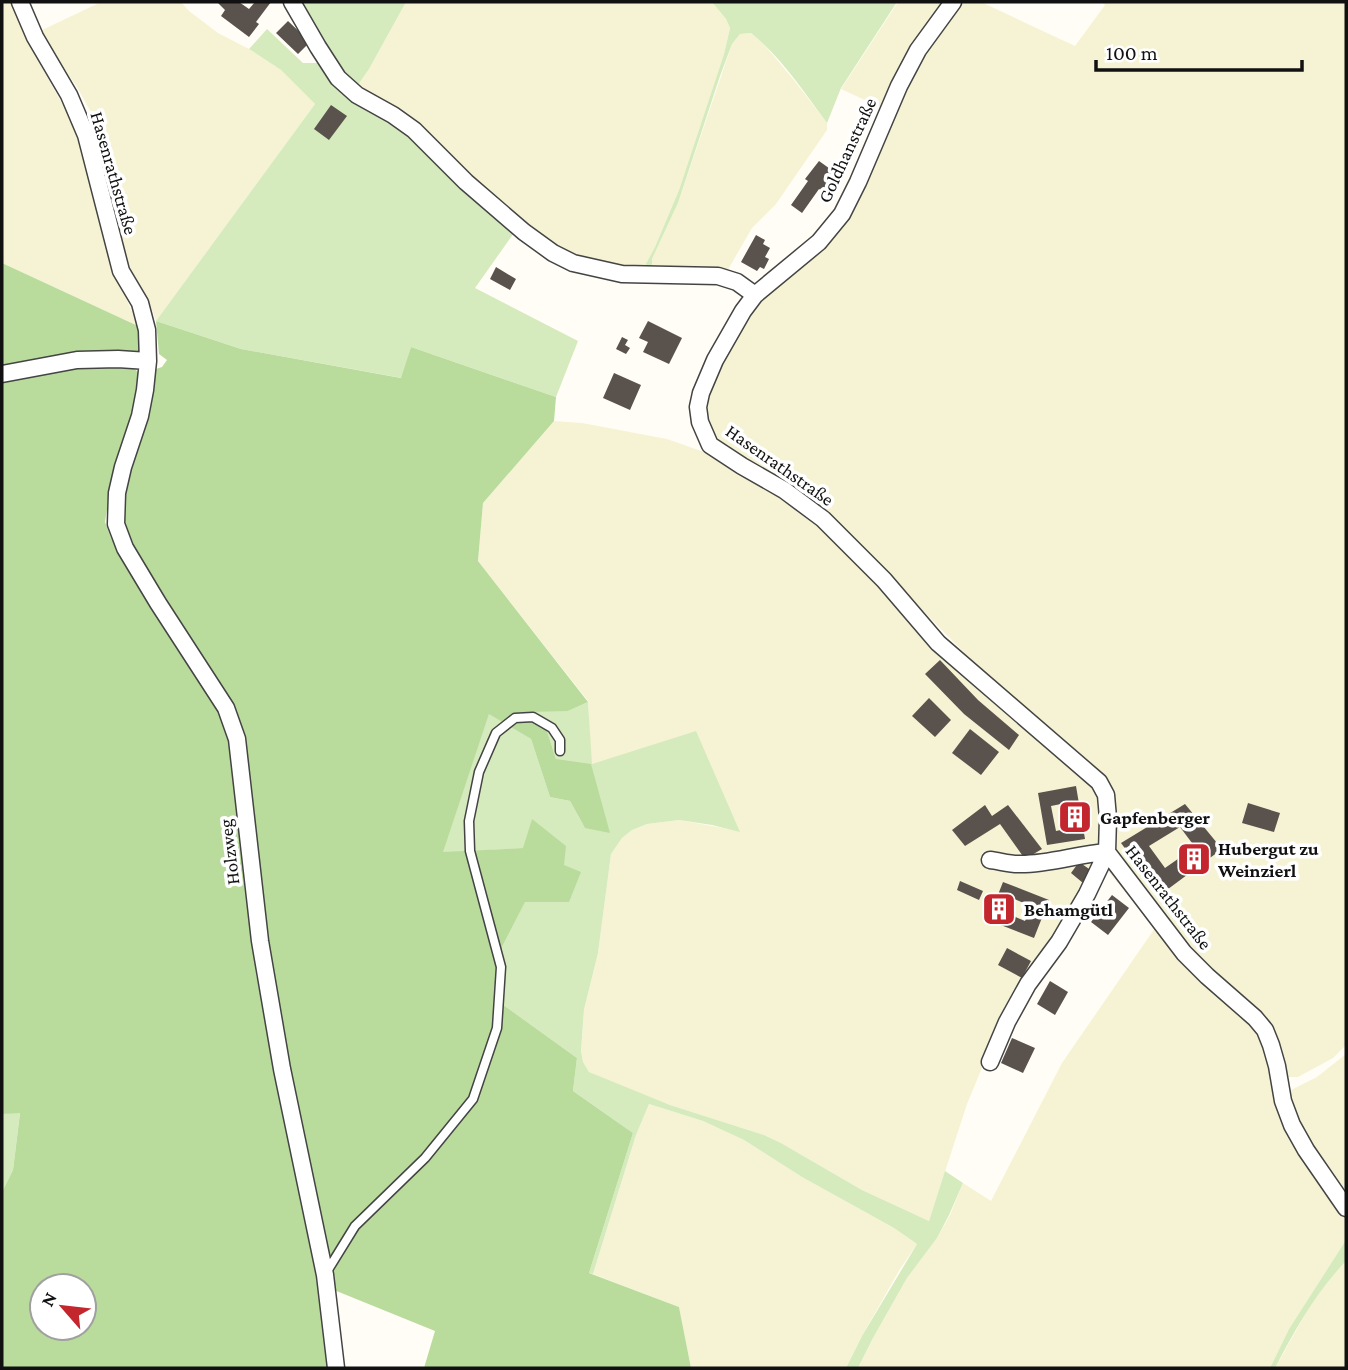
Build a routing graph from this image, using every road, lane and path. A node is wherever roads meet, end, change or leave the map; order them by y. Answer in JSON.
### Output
{"nodes":[{"id":1,"x":20,"y":2,"type":"edge"},
{"id":2,"x":292,"y":2,"type":"edge"},
{"id":3,"x":953,"y":2,"type":"edge"},
{"id":4,"x":755,"y":295,"type":"junction"},
{"id":5,"x":148,"y":361,"type":"junction"},
{"id":6,"x":2,"y":374,"type":"edge"},
{"id":7,"x":560,"y":751,"type":"dead end"},
{"id":8,"x":1107,"y":852,"type":"junction"},
{"id":9,"x":990,"y":860,"type":"dead end"},
{"id":10,"x":990,"y":1062,"type":"dead end"},
{"id":11,"x":1346,"y":1208,"type":"edge"},
{"id":12,"x":325,"y":1276,"type":"junction"},
{"id":13,"x":336,"y":1368,"type":"edge"}],
"edges":[{"from":1,"to":5,"type":"street","name":"Hasenrathstraße"},
{"from":2,"to":4,"type":"street"},
{"from":3,"to":4,"type":"street","name":"Goldhanstraße"},
{"from":4,"to":8,"type":"street","name":"Hasenrathstraße"},
{"from":5,"to":6,"type":"street"},
{"from":5,"to":12,"type":"street","name":"Holzweg"},
{"from":7,"to":12,"type":"lane"},
{"from":8,"to":9,"type":"street","name":"Hasenrathstraße"},
{"from":8,"to":10,"type":"street","name":"Hasenrathstraße"},
{"from":8,"to":11,"type":"street","name":"Hasenrathstraße"},
{"from":12,"to":13,"type":"street","name":"Holzweg"}]}
